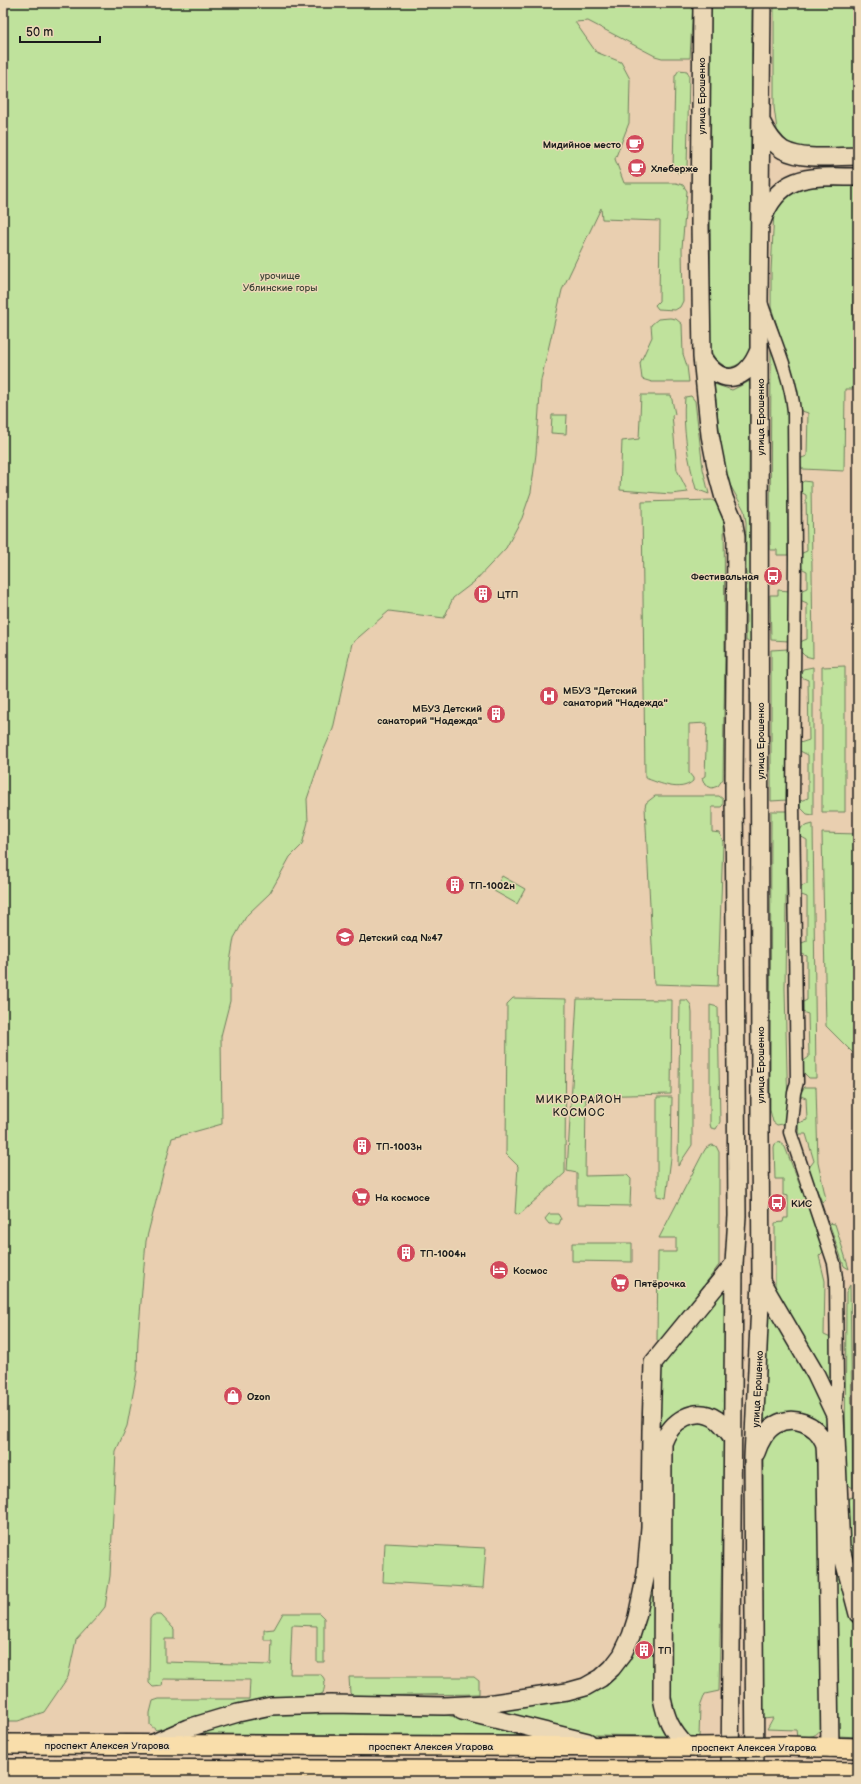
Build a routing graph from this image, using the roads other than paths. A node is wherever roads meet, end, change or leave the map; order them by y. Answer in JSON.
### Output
{"nodes":[{"id":1,"x":702,"y":3,"type":"edge"},
{"id":2,"x":762,"y":3,"type":"edge"},
{"id":3,"x":762,"y":123,"type":"junction"},
{"id":4,"x":858,"y":156,"type":"edge"},
{"id":5,"x":858,"y":177,"type":"edge"},
{"id":6,"x":760,"y":225,"type":"junction"},
{"id":7,"x":759,"y":299,"type":"junction"},
{"id":8,"x":760,"y":349,"type":"junction"},
{"id":9,"x":702,"y":357,"type":"junction"},
{"id":10,"x":734,"y":1264,"type":"junction"},
{"id":11,"x":761,"y":1273,"type":"junction"},
{"id":12,"x":835,"y":1415,"type":"junction"},
{"id":13,"x":733,"y":1438,"type":"junction"},
{"id":14,"x":754,"y":1458,"type":"junction"},
{"id":15,"x":857,"y":1612,"type":"edge"},
{"id":16,"x":444,"y":1706,"type":"junction"},
{"id":17,"x":3,"y":1744,"type":"edge"},
{"id":18,"x":39,"y":1745,"type":"junction"},
{"id":19,"x":149,"y":1745,"type":"junction"},
{"id":20,"x":691,"y":1746,"type":"junction"},
{"id":21,"x":606,"y":1747,"type":"junction"},
{"id":22,"x":830,"y":1748,"type":"junction"},
{"id":23,"x":858,"y":1748,"type":"edge"},
{"id":24,"x":4,"y":1769,"type":"edge"},
{"id":25,"x":858,"y":1772,"type":"edge"},
{"id":26,"x":39,"y":1775,"type":"edge"},
{"id":27,"x":654,"y":1776,"type":"edge"},
{"id":28,"x":730,"y":1781,"type":"edge"},
{"id":29,"x":755,"y":1781,"type":"edge"}],
"edges":[{"from":1,"to":9,"type":"main road","name":"улица Ерошенко"},
{"from":2,"to":3,"type":"main road","name":"улица Ерошенко"},
{"from":3,"to":4,"type":"main road"},
{"from":3,"to":6,"type":"main road","name":"улица Ерошенко"},
{"from":5,"to":6,"type":"main road"},
{"from":6,"to":7,"type":"main road","name":"улица Ерошенко"},
{"from":7,"to":8,"type":"main road","name":"улица Ерошенко"},
{"from":7,"to":12,"type":"street","name":"улица Ерошенко"},
{"from":8,"to":9,"type":"main road","name":"улица Ерошенко"},
{"from":8,"to":11,"type":"main road","name":"улица Ерошенко"},
{"from":9,"to":10,"type":"main road","name":"улица Ерошенко"},
{"from":10,"to":11,"type":"main road"},
{"from":10,"to":13,"type":"main road","name":"улица Ерошенко"},
{"from":10,"to":16,"type":"main road"},
{"from":11,"to":12,"type":"main road"},
{"from":11,"to":14,"type":"main road","name":"улица Ерошенко"},
{"from":12,"to":15,"type":"main road"},
{"from":13,"to":20,"type":"main road"},
{"from":13,"to":28,"type":"main road","name":"улица Ерошенко"},
{"from":14,"to":22,"type":"main road"},
{"from":14,"to":29,"type":"main road","name":"улица Ерошенко"},
{"from":16,"to":19,"type":"main road"},
{"from":16,"to":21,"type":"main road"},
{"from":17,"to":18,"type":"main road","name":"проспект Алексея Угарова"},
{"from":18,"to":19,"type":"main road","name":"проспект Алексея Угарова"},
{"from":18,"to":26,"type":"main road"},
{"from":19,"to":21,"type":"main road","name":"проспект Алексея Угарова"},
{"from":20,"to":21,"type":"main road","name":"проспект Алексея Угарова"},
{"from":20,"to":22,"type":"main road","name":"проспект Алексея Угарова","bridge":true},
{"from":22,"to":23,"type":"main road","name":"проспект Алексея Угарова"},
{"from":24,"to":26,"type":"main road"},
{"from":25,"to":27,"type":"main road","bridge":true},
{"from":26,"to":27,"type":"main road"}]}
